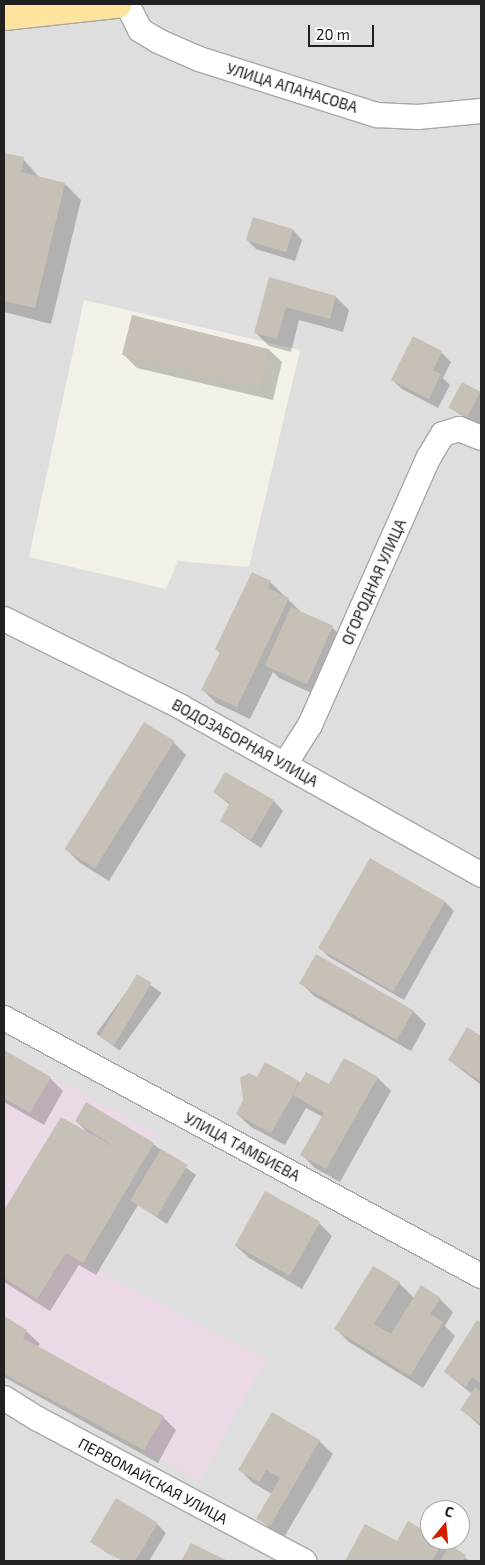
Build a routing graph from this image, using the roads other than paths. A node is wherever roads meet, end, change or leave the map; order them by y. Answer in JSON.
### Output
{"nodes":[{"id":1,"x":117,"y":4,"type":"edge"},
{"id":2,"x":127,"y":4,"type":"edge"},
{"id":3,"x":4,"y":16,"type":"edge"},
{"id":4,"x":481,"y":111,"type":"edge"},
{"id":5,"x":481,"y":438,"type":"edge"},
{"id":6,"x":4,"y":619,"type":"edge"},
{"id":7,"x":285,"y":764,"type":"junction"},
{"id":8,"x":481,"y":876,"type":"edge"},
{"id":9,"x":4,"y":1018,"type":"edge"},
{"id":10,"x":481,"y":1276,"type":"edge"},
{"id":11,"x":4,"y":1398,"type":"edge"},
{"id":12,"x":304,"y":1561,"type":"edge"}],
"edges":[{"from":1,"to":3,"type":"main road"},
{"from":2,"to":4,"type":"street","name":"УЛИЦА АПАНАСОВА"},
{"from":5,"to":7,"type":"street","name":"ОГОРОДНАЯ УЛИЦА"},
{"from":6,"to":7,"type":"street","name":"ВОДОЗАБОРНАЯ УЛИЦА"},
{"from":7,"to":8,"type":"street","name":"ВОДОЗАБОРНАЯ УЛИЦА"},
{"from":9,"to":10,"type":"street","name":"УЛИЦА ТАМБИЕВА"},
{"from":11,"to":12,"type":"street","name":"ПЕРВОМАЙСКАЯ УЛИЦА"}]}
